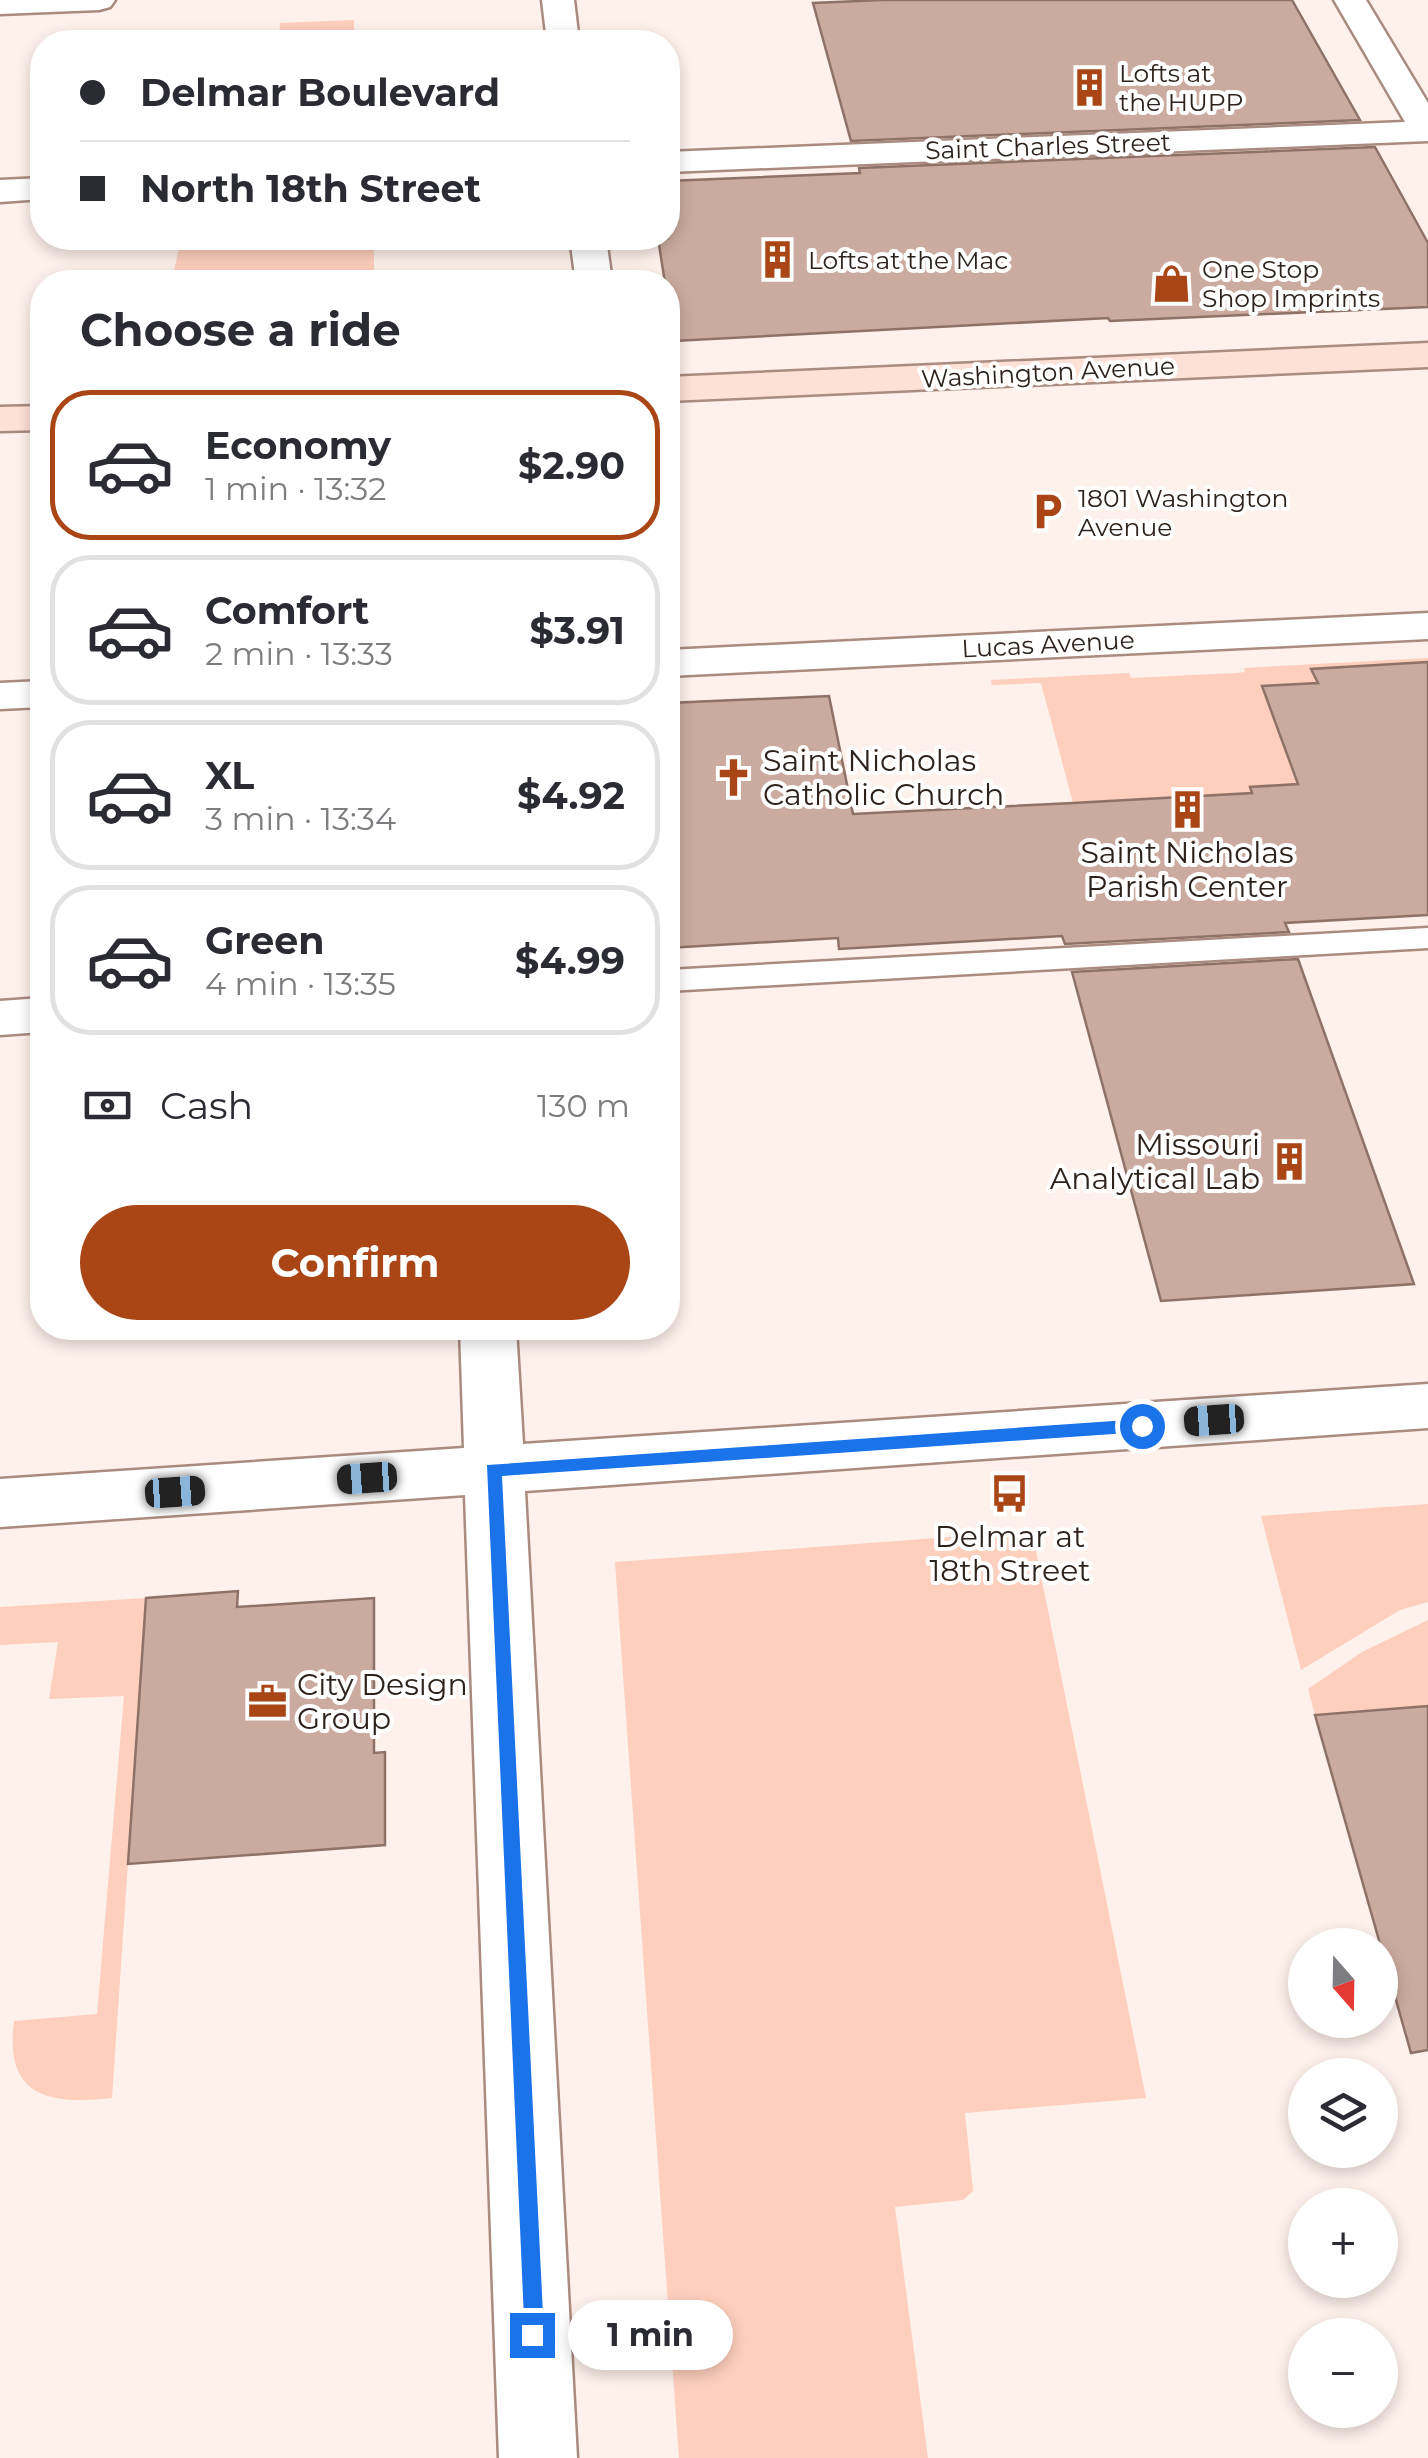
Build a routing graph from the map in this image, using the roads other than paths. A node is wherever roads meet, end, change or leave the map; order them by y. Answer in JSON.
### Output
{"nodes":[{"id":1,"x":98,"y":0,"type":"edge"},
{"id":2,"x":558,"y":0,"type":"edge"},
{"id":3,"x":1350,"y":0,"type":"edge"},
{"id":4,"x":0,"y":4,"type":"edge"},
{"id":5,"x":562,"y":30,"type":"edge"},
{"id":6,"x":1428,"y":131,"type":"edge"},
{"id":7,"x":680,"y":162,"type":"edge"},
{"id":8,"x":30,"y":190,"type":"edge"},
{"id":9,"x":0,"y":191,"type":"edge"},
{"id":10,"x":1428,"y":355,"type":"edge"},
{"id":11,"x":680,"y":388,"type":"edge"},
{"id":12,"x":30,"y":419,"type":"edge"},
{"id":13,"x":0,"y":420,"type":"edge"},
{"id":14,"x":1428,"y":626,"type":"edge"},
{"id":15,"x":680,"y":662,"type":"edge"},
{"id":16,"x":30,"y":695,"type":"edge"},
{"id":17,"x":0,"y":696,"type":"edge"},
{"id":18,"x":1428,"y":938,"type":"edge"},
{"id":19,"x":680,"y":980,"type":"edge"},
{"id":20,"x":30,"y":1017,"type":"edge"},
{"id":21,"x":0,"y":1018,"type":"edge"},
{"id":22,"x":488,"y":1340,"type":"edge"},
{"id":23,"x":1428,"y":1406,"type":"edge"},
{"id":24,"x":493,"y":1470,"type":"junction"},
{"id":25,"x":0,"y":1503,"type":"edge"},
{"id":26,"x":538,"y":2458,"type":"edge"}],
"edges":[{"from":1,"to":4,"type":"street"},
{"from":2,"to":5,"type":"street"},
{"from":3,"to":6,"type":"street"},
{"from":6,"to":7,"type":"street","name":"Saint Charles Street"},
{"from":8,"to":9,"type":"street"},
{"from":10,"to":11,"type":"main road","name":"Washington Avenue"},
{"from":12,"to":13,"type":"main road"},
{"from":14,"to":15,"type":"street","name":"Lucas Avenue"},
{"from":16,"to":17,"type":"street"},
{"from":18,"to":19,"type":"lane"},
{"from":20,"to":21,"type":"street"},
{"from":22,"to":24,"type":"street"},
{"from":23,"to":24,"type":"street"},
{"from":24,"to":25,"type":"street"},
{"from":24,"to":26,"type":"street"}]}
